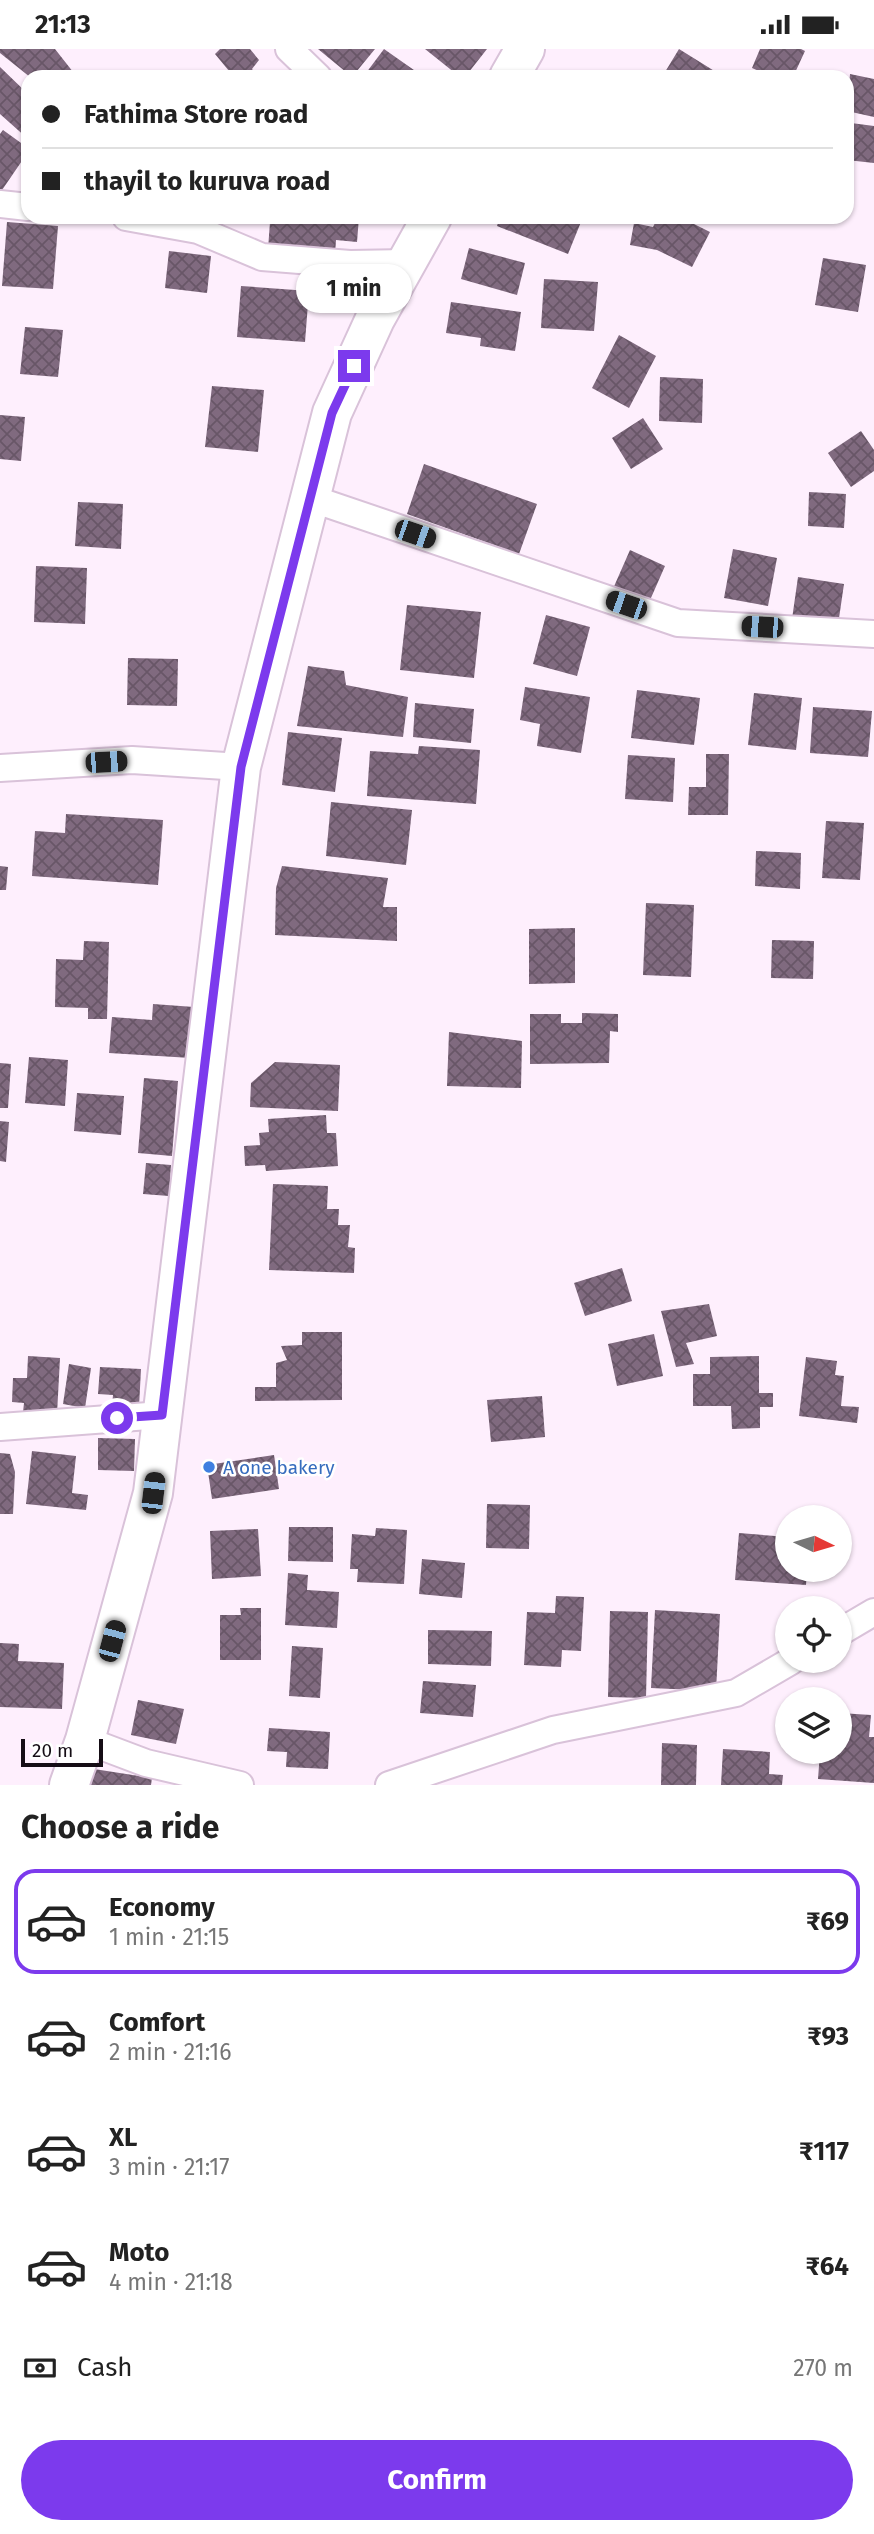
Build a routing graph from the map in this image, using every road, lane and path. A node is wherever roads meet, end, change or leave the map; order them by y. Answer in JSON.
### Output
{"nodes":[{"id":1,"x":289,"y":49,"type":"edge"},
{"id":2,"x":525,"y":49,"type":"edge"},
{"id":3,"x":311,"y":70,"type":"edge"},
{"id":4,"x":513,"y":70,"type":"edge"},
{"id":5,"x":0,"y":204,"type":"edge"},
{"id":6,"x":21,"y":206,"type":"edge"},
{"id":7,"x":165,"y":224,"type":"edge"},
{"id":8,"x":428,"y":224,"type":"edge"},
{"id":9,"x":407,"y":263,"type":"junction"},
{"id":10,"x":310,"y":498,"type":"junction"},
{"id":11,"x":874,"y":633,"type":"edge"},
{"id":12,"x":241,"y":767,"type":"junction"},
{"id":13,"x":0,"y":768,"type":"edge"},
{"id":14,"x":162,"y":1415,"type":"junction"},
{"id":15,"x":0,"y":1427,"type":"edge"},
{"id":16,"x":874,"y":1612,"type":"edge"},
{"id":17,"x":852,"y":1625,"type":"edge"},
{"id":18,"x":775,"y":1670,"type":"edge"},
{"id":19,"x":85,"y":1739,"type":"junction"},
{"id":20,"x":69,"y":1785,"type":"edge"},
{"id":21,"x":240,"y":1785,"type":"edge"},
{"id":22,"x":389,"y":1785,"type":"edge"}],
"edges":[{"from":1,"to":3,"type":"street"},
{"from":2,"to":4,"type":"main road"},
{"from":5,"to":6,"type":"street"},
{"from":7,"to":9,"type":"street"},
{"from":8,"to":9,"type":"main road"},
{"from":9,"to":10,"type":"main road"},
{"from":10,"to":11,"type":"street"},
{"from":10,"to":12,"type":"main road"},
{"from":12,"to":13,"type":"street"},
{"from":12,"to":14,"type":"main road"},
{"from":14,"to":15,"type":"street"},
{"from":14,"to":19,"type":"main road"},
{"from":16,"to":17,"type":"street"},
{"from":18,"to":22,"type":"street"},
{"from":19,"to":20,"type":"main road"},
{"from":19,"to":21,"type":"street"}]}
